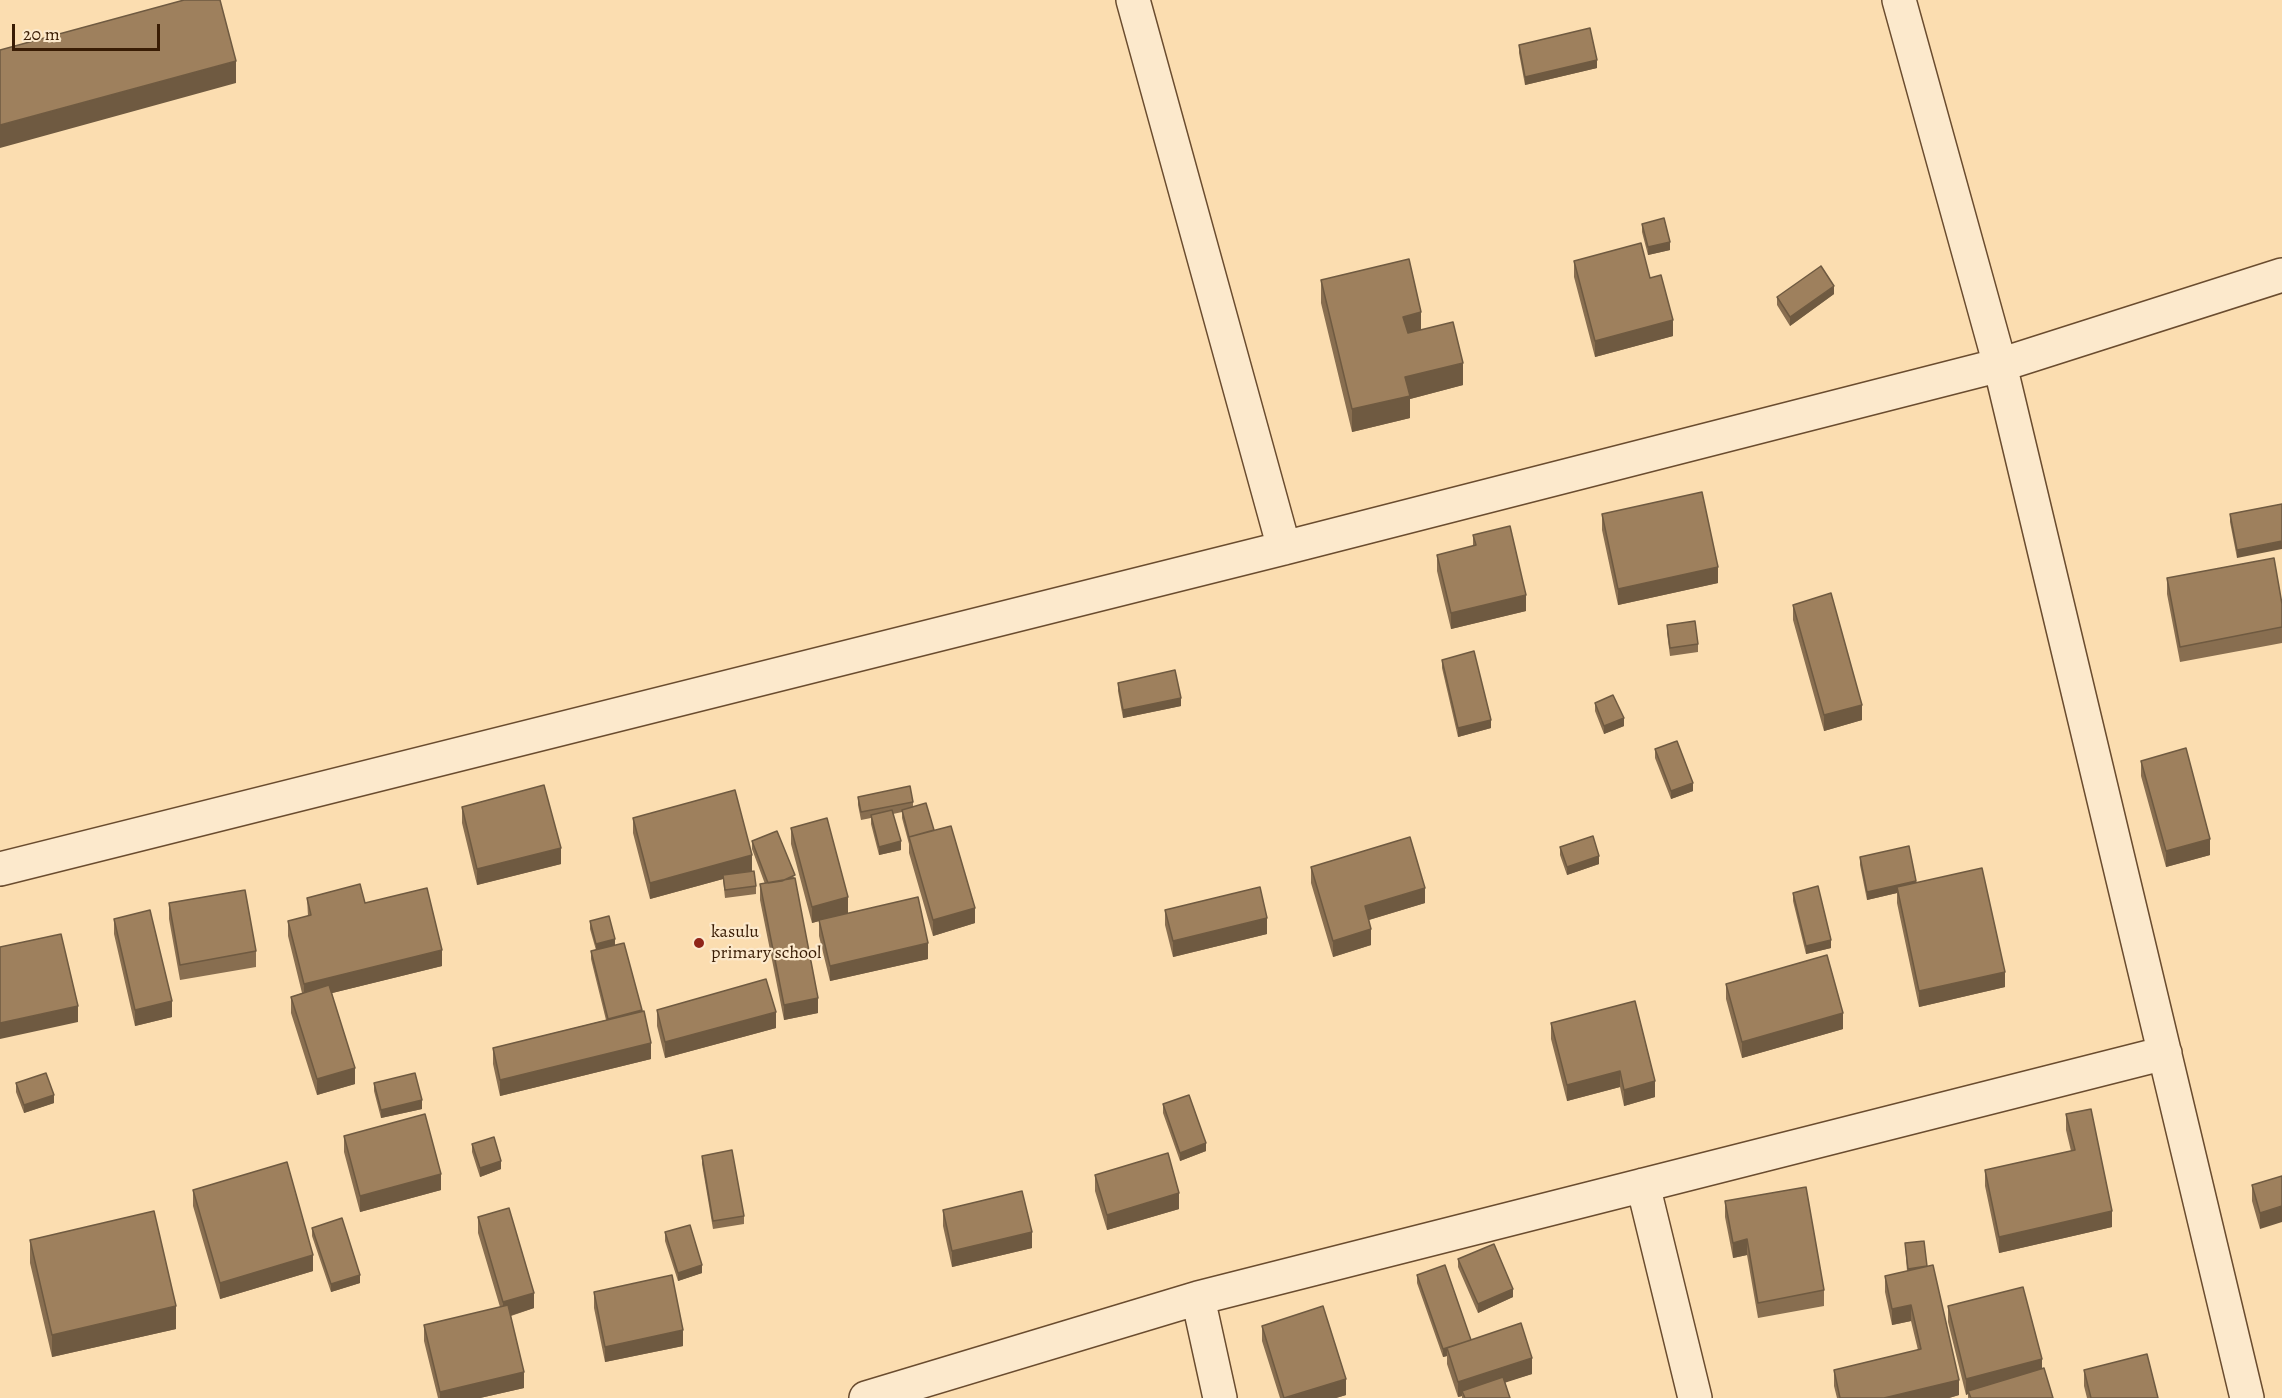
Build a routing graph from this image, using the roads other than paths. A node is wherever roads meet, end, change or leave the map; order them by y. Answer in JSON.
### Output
{"nodes":[{"id":1,"x":1133,"y":0,"type":"edge"},
{"id":2,"x":1899,"y":0,"type":"edge"},
{"id":3,"x":2282,"y":275,"type":"edge"},
{"id":4,"x":2000,"y":365,"type":"junction"},
{"id":5,"x":1284,"y":548,"type":"junction"},
{"id":6,"x":0,"y":869,"type":"edge"},
{"id":7,"x":2165,"y":1053,"type":"junction"},
{"id":8,"x":1643,"y":1185,"type":"junction"},
{"id":9,"x":1198,"y":1298,"type":"junction"},
{"id":10,"x":866,"y":1398,"type":"edge"},
{"id":11,"x":1220,"y":1398,"type":"edge"},
{"id":12,"x":1695,"y":1398,"type":"edge"},
{"id":13,"x":2247,"y":1398,"type":"edge"}],
"edges":[{"from":1,"to":5,"type":"street"},
{"from":2,"to":4,"type":"street"},
{"from":3,"to":4,"type":"street"},
{"from":4,"to":5,"type":"street"},
{"from":4,"to":7,"type":"street"},
{"from":5,"to":6,"type":"street"},
{"from":7,"to":8,"type":"street"},
{"from":7,"to":13,"type":"street"},
{"from":8,"to":9,"type":"street"},
{"from":8,"to":12,"type":"street"},
{"from":9,"to":10,"type":"street"},
{"from":9,"to":11,"type":"street"}]}
